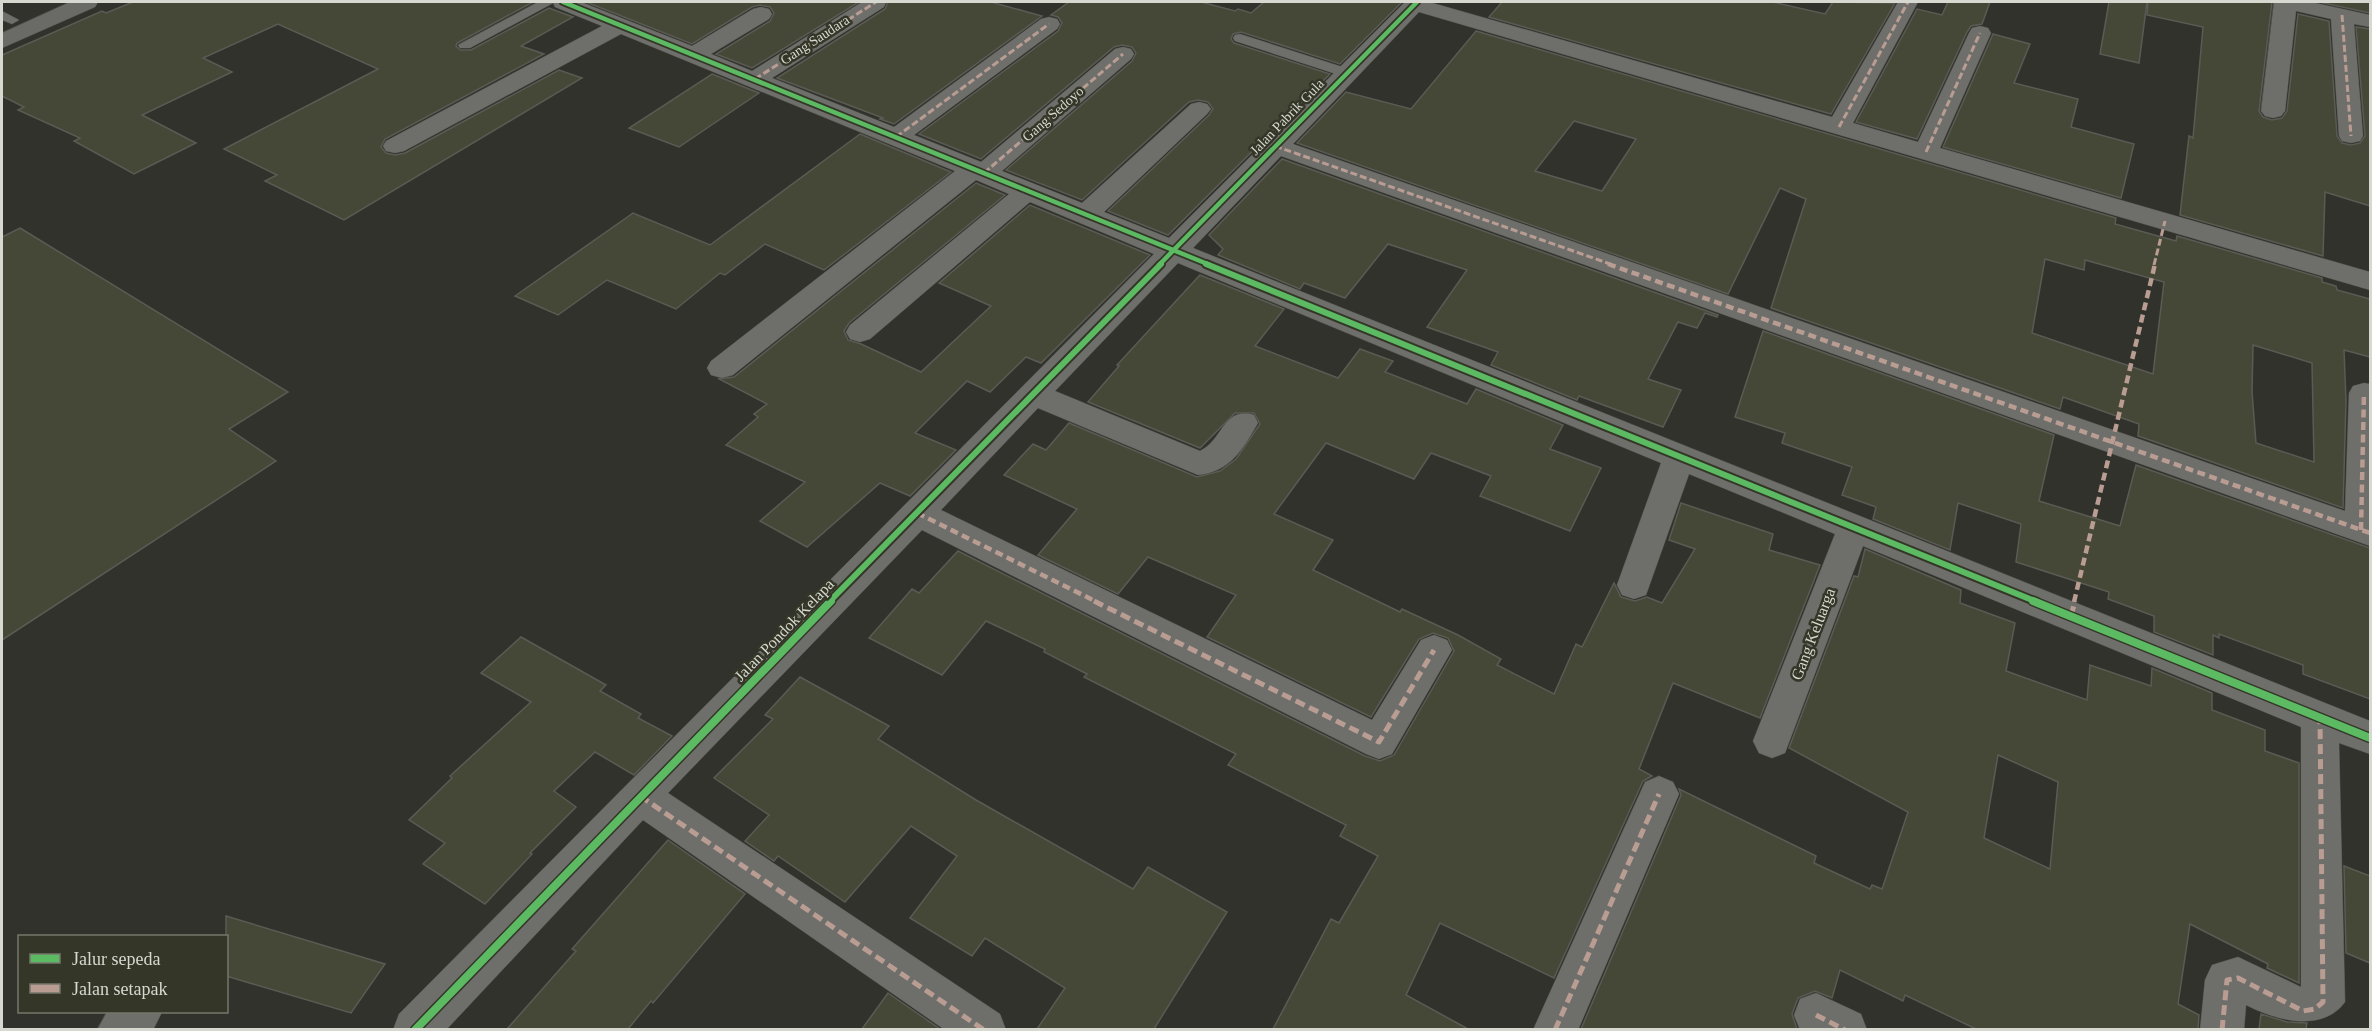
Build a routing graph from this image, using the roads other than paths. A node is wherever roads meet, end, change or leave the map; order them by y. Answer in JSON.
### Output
{"nodes":[{"id":1,"x":55,"y":2,"type":"edge"},
{"id":2,"x":87,"y":2,"type":"edge"},
{"id":3,"x":548,"y":2,"type":"edge"},
{"id":4,"x":876,"y":2,"type":"edge"},
{"id":5,"x":1908,"y":2,"type":"edge"},
{"id":6,"x":2285,"y":2,"type":"edge"},
{"id":7,"x":1416,"y":3,"type":"edge"},
{"id":8,"x":581,"y":4,"type":"edge"},
{"id":9,"x":761,"y":14,"type":"dead end"},
{"id":10,"x":2342,"y":15,"type":"junction"},
{"id":11,"x":5,"y":20,"type":"edge"},
{"id":12,"x":2370,"y":21,"type":"edge"},
{"id":13,"x":1049,"y":24,"type":"dead end"},
{"id":14,"x":621,"y":25,"type":"junction"},
{"id":15,"x":1980,"y":33,"type":"dead end"},
{"id":16,"x":1240,"y":38,"type":"dead end"},
{"id":17,"x":2,"y":41,"type":"edge"},
{"id":18,"x":465,"y":45,"type":"dead end"},
{"id":19,"x":1123,"y":54,"type":"dead end"},
{"id":20,"x":693,"y":55,"type":"junction"},
{"id":21,"x":1347,"y":73,"type":"junction"},
{"id":22,"x":754,"y":80,"type":"junction"},
{"id":23,"x":1199,"y":109,"type":"dead end"},
{"id":24,"x":2273,"y":111,"type":"dead end"},
{"id":25,"x":1839,"y":127,"type":"junction"},
{"id":26,"x":2350,"y":136,"type":"dead end"},
{"id":27,"x":896,"y":137,"type":"junction"},
{"id":28,"x":395,"y":146,"type":"dead end"},
{"id":29,"x":1275,"y":146,"type":"junction"},
{"id":30,"x":1926,"y":152,"type":"junction"},
{"id":31,"x":979,"y":171,"type":"junction"},
{"id":32,"x":1028,"y":191,"type":"junction"},
{"id":33,"x":1086,"y":214,"type":"junction"},
{"id":34,"x":1174,"y":250,"type":"junction"},
{"id":35,"x":2370,"y":280,"type":"edge"},
{"id":36,"x":860,"y":332,"type":"dead end"},
{"id":37,"x":722,"y":369,"type":"dead end"},
{"id":38,"x":2364,"y":393,"type":"dead end"},
{"id":39,"x":1033,"y":394,"type":"junction"},
{"id":40,"x":1243,"y":423,"type":"dead end"},
{"id":41,"x":1679,"y":456,"type":"junction"},
{"id":42,"x":917,"y":513,"type":"junction"},
{"id":43,"x":1854,"y":527,"type":"junction"},
{"id":44,"x":2366,"y":531,"type":"edge"},
{"id":45,"x":1634,"y":585,"type":"dead end"},
{"id":46,"x":1434,"y":650,"type":"dead end"},
{"id":47,"x":2320,"y":717,"type":"junction"},
{"id":48,"x":2370,"y":738,"type":"edge"},
{"id":49,"x":1772,"y":741,"type":"dead end"},
{"id":50,"x":1659,"y":794,"type":"dead end"},
{"id":51,"x":640,"y":796,"type":"junction"},
{"id":52,"x":138,"y":1013,"type":"edge"},
{"id":53,"x":119,"y":1029,"type":"edge"},
{"id":54,"x":416,"y":1029,"type":"edge"},
{"id":55,"x":984,"y":1029,"type":"edge"},
{"id":56,"x":1555,"y":1029,"type":"edge"},
{"id":57,"x":2222,"y":1029,"type":"edge"}],
"edges":[{"from":1,"to":11,"type":"highway"},
{"from":2,"to":17,"type":"highway"},
{"from":3,"to":18,"type":"lane"},
{"from":4,"to":22,"type":"street","name":"Gang Saudara"},
{"from":5,"to":25,"type":"street"},
{"from":6,"to":10,"type":"street"},
{"from":6,"to":24,"type":"street"},
{"from":7,"to":21,"type":"street","name":"Jalan Pabrik Gula"},
{"from":7,"to":25,"type":"street"},
{"from":8,"to":14,"type":"street"},
{"from":9,"to":20,"type":"street"},
{"from":10,"to":12,"type":"street"},
{"from":10,"to":26,"type":"street"},
{"from":13,"to":27,"type":"street"},
{"from":14,"to":20,"type":"street"},
{"from":14,"to":28,"type":"street"},
{"from":15,"to":30,"type":"street"},
{"from":16,"to":21,"type":"lane"},
{"from":19,"to":31,"type":"street","name":"Gang Sedoyo"},
{"from":20,"to":22,"type":"street"},
{"from":21,"to":29,"type":"street","name":"Jalan Pabrik Gula"},
{"from":22,"to":27,"type":"street"},
{"from":23,"to":33,"type":"street"},
{"from":25,"to":30,"type":"street"},
{"from":27,"to":31,"type":"street"},
{"from":29,"to":34,"type":"street","name":"Jalan Pabrik Gula"},
{"from":29,"to":44,"type":"street"},
{"from":30,"to":35,"type":"street"},
{"from":31,"to":32,"type":"street"},
{"from":31,"to":37,"type":"street","name":"Gang Sedoyo"},
{"from":32,"to":33,"type":"street"},
{"from":32,"to":36,"type":"street"},
{"from":33,"to":34,"type":"street"},
{"from":34,"to":39,"type":"street","name":"Jalan Pondok Kelapa"},
{"from":34,"to":41,"type":"street"},
{"from":38,"to":44,"type":"street"},
{"from":39,"to":40,"type":"street"},
{"from":39,"to":42,"type":"street","name":"Jalan Pondok Kelapa"},
{"from":41,"to":43,"type":"street"},
{"from":41,"to":45,"type":"street"},
{"from":42,"to":46,"type":"street"},
{"from":42,"to":51,"type":"street","name":"Jalan Pondok Kelapa"},
{"from":43,"to":47,"type":"street"},
{"from":43,"to":49,"type":"street","name":"Gang Keluarga"},
{"from":47,"to":48,"type":"street"},
{"from":47,"to":57,"type":"street"},
{"from":50,"to":56,"type":"street"},
{"from":51,"to":54,"type":"street","name":"Jalan Pondok Kelapa"},
{"from":51,"to":55,"type":"street"},
{"from":52,"to":53,"type":"street"}]}
